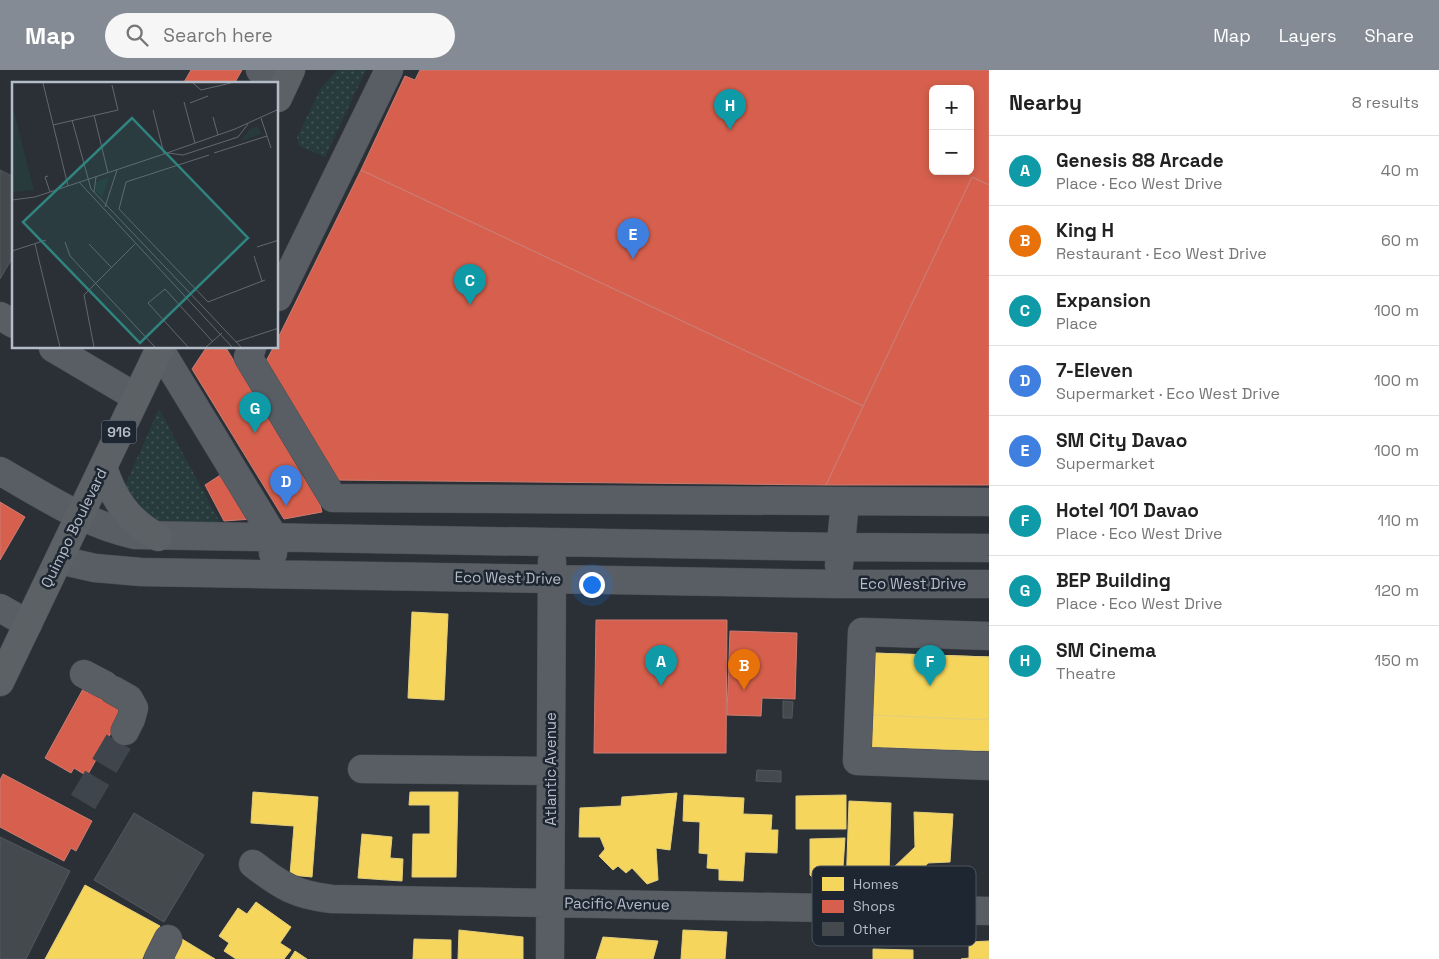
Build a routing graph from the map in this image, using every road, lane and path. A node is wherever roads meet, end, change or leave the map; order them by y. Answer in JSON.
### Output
{"nodes":[{"id":1,"x":260,"y":70,"type":"edge"},
{"id":2,"x":389,"y":70,"type":"edge"},
{"id":3,"x":284,"y":84,"type":"edge"},
{"id":4,"x":279,"y":295,"type":"edge"},
{"id":5,"x":0,"y":316,"type":"edge"},
{"id":6,"x":12,"y":323,"type":"edge"},
{"id":7,"x":55,"y":349,"type":"edge"},
{"id":8,"x":160,"y":349,"type":"edge"},
{"id":9,"x":161,"y":349,"type":"edge"},
{"id":10,"x":252,"y":349,"type":"edge"},
{"id":11,"x":136,"y":397,"type":"junction"},
{"id":12,"x":103,"y":467,"type":"junction"},
{"id":13,"x":0,"y":471,"type":"edge"},
{"id":14,"x":845,"y":502,"type":"junction"},
{"id":15,"x":989,"y":502,"type":"edge"},
{"id":16,"x":79,"y":517,"type":"junction"},
{"id":17,"x":158,"y":537,"type":"junction"},
{"id":18,"x":274,"y":537,"type":"junction"},
{"id":19,"x":553,"y":542,"type":"junction"},
{"id":20,"x":840,"y":547,"type":"junction"},
{"id":21,"x":989,"y":548,"type":"edge"},
{"id":22,"x":59,"y":560,"type":"junction"},
{"id":23,"x":271,"y":574,"type":"junction"},
{"id":24,"x":552,"y":579,"type":"junction"},
{"id":25,"x":838,"y":584,"type":"junction"},
{"id":26,"x":989,"y":584,"type":"edge"},
{"id":27,"x":0,"y":608,"type":"edge"},
{"id":28,"x":28,"y":624,"type":"junction"},
{"id":29,"x":989,"y":636,"type":"edge"},
{"id":30,"x":0,"y":682,"type":"edge"},
{"id":31,"x":101,"y":683,"type":"dead end"},
{"id":32,"x":125,"y":730,"type":"tunnel mouth"},
{"id":33,"x":989,"y":766,"type":"edge"},
{"id":34,"x":362,"y":769,"type":"dead end"},
{"id":35,"x":551,"y":771,"type":"junction"},
{"id":36,"x":253,"y":864,"type":"dead end"},
{"id":37,"x":550,"y":903,"type":"junction"},
{"id":38,"x":812,"y":908,"type":"edge"},
{"id":39,"x":976,"y":911,"type":"edge"},
{"id":40,"x":989,"y":911,"type":"edge"},
{"id":41,"x":550,"y":959,"type":"edge"}],
"edges":[{"from":1,"to":3,"type":"street"},
{"from":2,"to":4,"type":"street"},
{"from":5,"to":6,"type":"street"},
{"from":7,"to":11,"type":"street"},
{"from":8,"to":11,"type":"main road","name":"Quimpo Boulevard","number":"916"},
{"from":9,"to":18,"type":"street"},
{"from":10,"to":14,"type":"street"},
{"from":11,"to":12,"type":"main road","name":"Quimpo Boulevard","number":"916"},
{"from":12,"to":16,"type":"main road","name":"Quimpo Boulevard","number":"916"},
{"from":12,"to":17,"type":"main road"},
{"from":13,"to":16,"type":"street"},
{"from":14,"to":15,"type":"street"},
{"from":14,"to":20,"type":"street"},
{"from":16,"to":17,"type":"street"},
{"from":16,"to":22,"type":"main road","name":"Quimpo Boulevard","number":"916"},
{"from":17,"to":18,"type":"street"},
{"from":18,"to":19,"type":"street"},
{"from":18,"to":23,"type":"street"},
{"from":19,"to":20,"type":"street"},
{"from":19,"to":24,"type":"street","name":"Atlantic Avenue"},
{"from":20,"to":21,"type":"street"},
{"from":20,"to":25,"type":"street"},
{"from":22,"to":23,"type":"street","name":"Eco West Drive"},
{"from":22,"to":28,"type":"main road","name":"Quimpo Boulevard","number":"916"},
{"from":23,"to":24,"type":"street","name":"Eco West Drive"},
{"from":24,"to":25,"type":"street","name":"Eco West Drive"},
{"from":24,"to":35,"type":"street","name":"Atlantic Avenue"},
{"from":25,"to":26,"type":"street","name":"Eco West Drive"},
{"from":27,"to":28,"type":"street"},
{"from":28,"to":30,"type":"main road","name":"Quimpo Boulevard","number":"916"},
{"from":29,"to":33,"type":"street"},
{"from":31,"to":32,"type":"street"},
{"from":34,"to":35,"type":"street"},
{"from":35,"to":37,"type":"street","name":"Atlantic Avenue"},
{"from":36,"to":37,"type":"street","name":"Pacific Avenue"},
{"from":37,"to":38,"type":"street","name":"Pacific Avenue"},
{"from":37,"to":41,"type":"street","name":"Atlantic Avenue"},
{"from":39,"to":40,"type":"street","name":"Pacific Avenue"}]}
